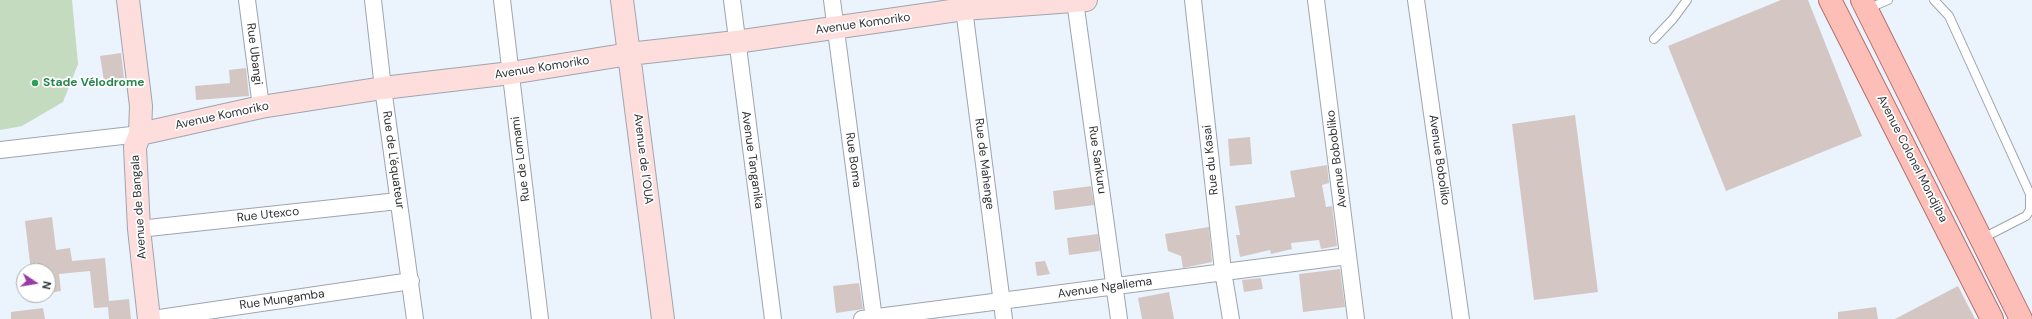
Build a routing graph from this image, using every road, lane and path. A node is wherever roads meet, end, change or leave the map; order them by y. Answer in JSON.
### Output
{"nodes":[{"id":1,"x":128,"y":0,"type":"edge"},
{"id":2,"x":247,"y":0,"type":"edge"},
{"id":3,"x":373,"y":0,"type":"edge"},
{"id":4,"x":502,"y":0,"type":"edge"},
{"id":5,"x":622,"y":0,"type":"edge"},
{"id":6,"x":732,"y":0,"type":"edge"},
{"id":7,"x":832,"y":0,"type":"edge"},
{"id":8,"x":1078,"y":0,"type":"edge"},
{"id":9,"x":1193,"y":0,"type":"edge"},
{"id":10,"x":1316,"y":0,"type":"edge"},
{"id":11,"x":1416,"y":0,"type":"edge"},
{"id":12,"x":1687,"y":0,"type":"edge"},
{"id":13,"x":1830,"y":0,"type":"edge"},
{"id":14,"x":1888,"y":0,"type":"edge"},
{"id":15,"x":1934,"y":0,"type":"edge"},
{"id":16,"x":1864,"y":5,"type":"edge"},
{"id":17,"x":964,"y":9,"type":"junction"},
{"id":18,"x":835,"y":28,"type":"junction"},
{"id":19,"x":1654,"y":39,"type":"dead end"},
{"id":20,"x":736,"y":42,"type":"junction"},
{"id":21,"x":629,"y":54,"type":"junction"},
{"id":22,"x":511,"y":73,"type":"junction"},
{"id":23,"x":383,"y":88,"type":"junction"},
{"id":24,"x":261,"y":107,"type":"junction"},
{"id":25,"x":140,"y":134,"type":"junction"},
{"id":26,"x":0,"y":150,"type":"edge"},
{"id":27,"x":398,"y":201,"type":"junction"},
{"id":28,"x":138,"y":229,"type":"junction"},
{"id":29,"x":1981,"y":239,"type":"junction"},
{"id":30,"x":1348,"y":256,"type":"junction"},
{"id":31,"x":1223,"y":271,"type":"junction"},
{"id":32,"x":411,"y":281,"type":"junction"},
{"id":33,"x":1114,"y":287,"type":"junction"},
{"id":34,"x":1002,"y":302,"type":"junction"},
{"id":35,"x":870,"y":318,"type":"edge"},
{"id":36,"x":150,"y":319,"type":"edge"},
{"id":37,"x":153,"y":319,"type":"edge"},
{"id":38,"x":415,"y":319,"type":"edge"},
{"id":39,"x":540,"y":319,"type":"edge"},
{"id":40,"x":663,"y":319,"type":"edge"},
{"id":41,"x":773,"y":319,"type":"edge"},
{"id":42,"x":1004,"y":319,"type":"edge"},
{"id":43,"x":1119,"y":319,"type":"edge"},
{"id":44,"x":1231,"y":319,"type":"edge"},
{"id":45,"x":1356,"y":319,"type":"edge"},
{"id":46,"x":1461,"y":319,"type":"edge"},
{"id":47,"x":1992,"y":319,"type":"edge"},
{"id":48,"x":2021,"y":319,"type":"edge"}],
"edges":[{"from":1,"to":25,"type":"street","name":"Avenue de Bangala"},
{"from":2,"to":24,"type":"street","name":"Rue Ubangi"},
{"from":3,"to":23,"type":"street","name":"Rue de L'équateur"},
{"from":4,"to":22,"type":"street","name":"Rue de Lomami"},
{"from":5,"to":21,"type":"street","name":"Avenue de l’OUA"},
{"from":6,"to":20,"type":"street","name":"Avenue Tanganika"},
{"from":7,"to":18,"type":"street","name":"Rue Boma"},
{"from":8,"to":17,"type":"street","name":"Avenue Komoriko"},
{"from":8,"to":33,"type":"street","name":"Rue Sankuru"},
{"from":9,"to":31,"type":"street","name":"Rue du Kasai"},
{"from":10,"to":30,"type":"street","name":"Avenue Bobobliko"},
{"from":11,"to":46,"type":"street","name":"Avenue Boboliko"},
{"from":12,"to":19,"type":"lane"},
{"from":13,"to":47,"type":"main road","name":"Avenue Colonel Mondjiba"},
{"from":14,"to":16,"type":"lane"},
{"from":15,"to":29,"type":"lane"},
{"from":16,"to":29,"type":"main road"},
{"from":17,"to":18,"type":"street","name":"Avenue Komoriko"},
{"from":17,"to":34,"type":"street","name":"Rue de Mahenge"},
{"from":18,"to":20,"type":"street","name":"Avenue Komoriko"},
{"from":18,"to":35,"type":"street","name":"Rue Boma"},
{"from":20,"to":21,"type":"street","name":"Avenue Komoriko"},
{"from":20,"to":41,"type":"street","name":"Avenue Tanganika"},
{"from":21,"to":22,"type":"street","name":"Avenue Komoriko"},
{"from":21,"to":40,"type":"street","name":"Avenue de l’OUA"},
{"from":22,"to":23,"type":"street","name":"Avenue Komoriko"},
{"from":22,"to":39,"type":"street","name":"Rue de Lomami"},
{"from":23,"to":24,"type":"street","name":"Avenue Komoriko"},
{"from":23,"to":27,"type":"street","name":"Rue de L'équateur"},
{"from":24,"to":25,"type":"street","name":"Avenue Komoriko"},
{"from":25,"to":26,"type":"street","name":"Avenue Komoriko"},
{"from":25,"to":28,"type":"street","name":"Avenue de Bangala"},
{"from":27,"to":28,"type":"street","name":"Rue Utexco"},
{"from":27,"to":32,"type":"street","name":"Rue de L'équateur"},
{"from":28,"to":36,"type":"street","name":"Avenue de Bangala"},
{"from":29,"to":48,"type":"main road"},
{"from":30,"to":31,"type":"street","name":"Avenue Ngaliema"},
{"from":30,"to":45,"type":"street","name":"Avenue Bobobliko"},
{"from":31,"to":33,"type":"street","name":"Avenue Ngaliema"},
{"from":31,"to":44,"type":"street","name":"Rue du Kasai"},
{"from":32,"to":37,"type":"street","name":"Rue Mungamba"},
{"from":32,"to":38,"type":"street","name":"Rue de L'équateur"},
{"from":33,"to":34,"type":"street","name":"Avenue Ngaliema"},
{"from":33,"to":43,"type":"street","name":"Rue Sankuru"},
{"from":34,"to":35,"type":"street","name":"Avenue Ngaliema"},
{"from":34,"to":42,"type":"street","name":"Rue de Mahenge"}]}
